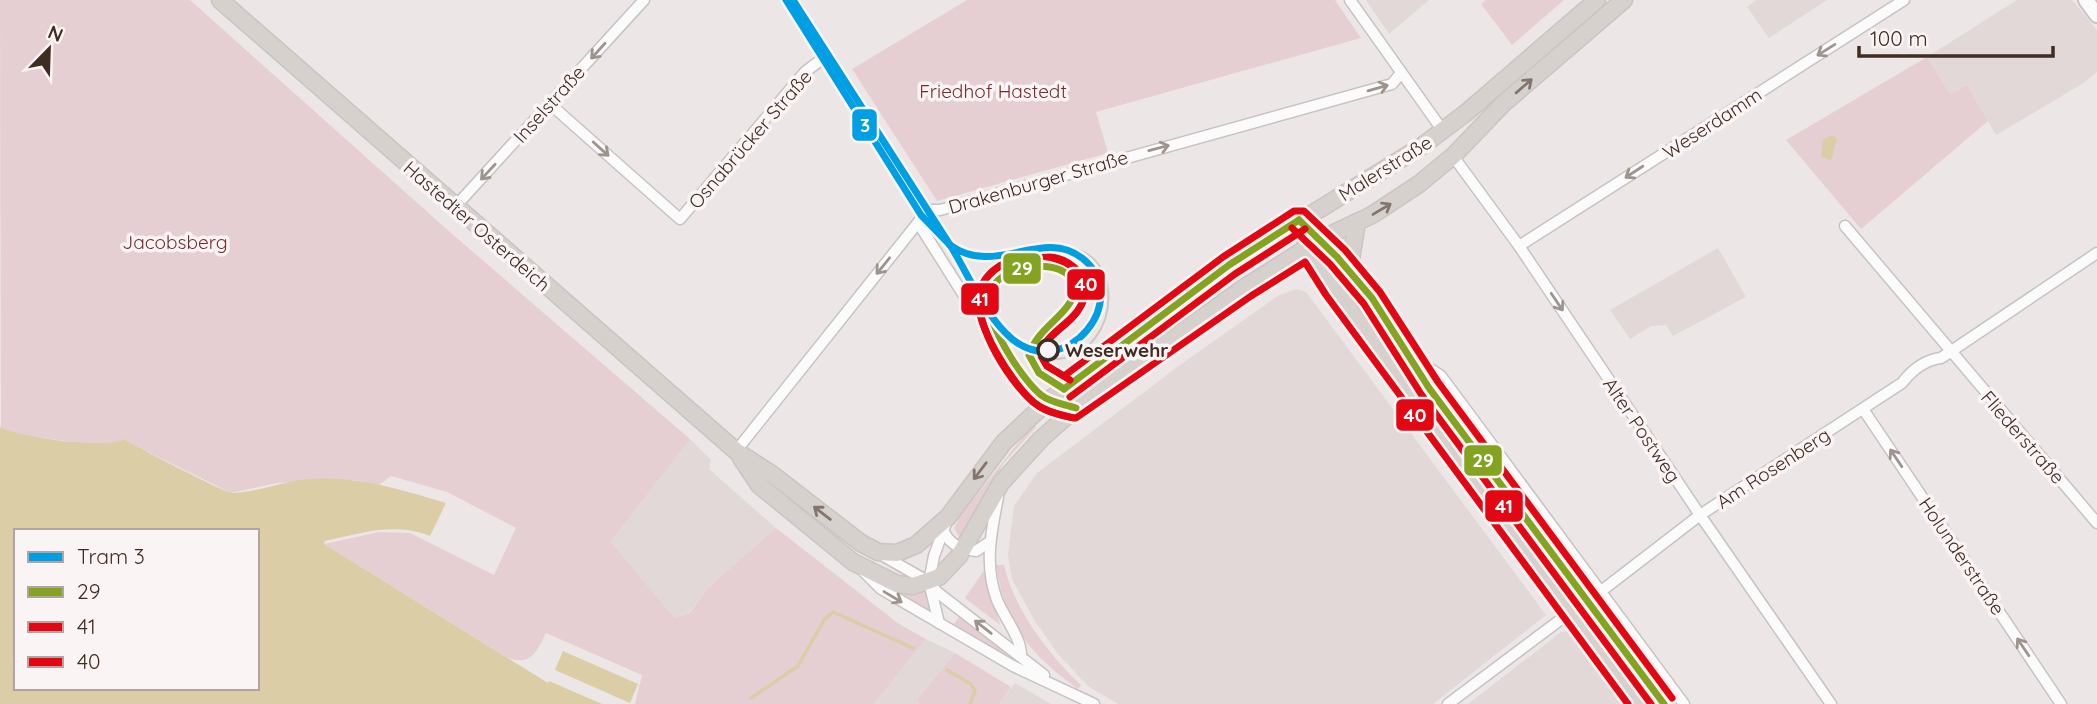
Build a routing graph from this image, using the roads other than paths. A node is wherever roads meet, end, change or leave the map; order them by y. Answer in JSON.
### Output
{"nodes":[{"id":1,"x":220,"y":0,"type":"edge"},
{"id":2,"x":644,"y":0,"type":"edge"},
{"id":3,"x":789,"y":0,"type":"edge"},
{"id":4,"x":1350,"y":0,"type":"edge"},
{"id":5,"x":1597,"y":0,"type":"edge"},
{"id":6,"x":1625,"y":0,"type":"edge"},
{"id":7,"x":1905,"y":0,"type":"edge"},
{"id":8,"x":2085,"y":0,"type":"edge"},
{"id":9,"x":2097,"y":15,"type":"edge"},
{"id":10,"x":826,"y":56,"type":"junction"},
{"id":11,"x":1401,"y":73,"type":"junction"},
{"id":12,"x":550,"y":104,"type":"junction"},
{"id":13,"x":1443,"y":131,"type":"junction"},
{"id":14,"x":1453,"y":156,"type":"junction"},
{"id":15,"x":454,"y":208,"type":"junction"},
{"id":16,"x":925,"y":212,"type":"junction"},
{"id":17,"x":1299,"y":220,"type":"junction"},
{"id":18,"x":1357,"y":222,"type":"junction"},
{"id":19,"x":1845,"y":226,"type":"dead end"},
{"id":20,"x":1315,"y":244,"type":"junction"},
{"id":21,"x":1519,"y":246,"type":"junction"},
{"id":22,"x":2096,"y":254,"type":"edge"},
{"id":23,"x":1354,"y":274,"type":"junction"},
{"id":24,"x":963,"y":295,"type":"dead end"},
{"id":25,"x":1950,"y":352,"type":"junction"},
{"id":26,"x":1412,"y":356,"type":"junction"},
{"id":27,"x":1863,"y":409,"type":"junction"},
{"id":28,"x":736,"y":450,"type":"junction"},
{"id":29,"x":1001,"y":483,"type":"junction"},
{"id":30,"x":1700,"y":516,"type":"junction"},
{"id":31,"x":2097,"y":523,"type":"edge"},
{"id":32,"x":946,"y":524,"type":"junction"},
{"id":33,"x":988,"y":543,"type":"junction"},
{"id":34,"x":964,"y":549,"type":"junction"},
{"id":35,"x":878,"y":552,"type":"junction"},
{"id":36,"x":853,"y":562,"type":"junction"},
{"id":37,"x":929,"y":582,"type":"junction"},
{"id":38,"x":1600,"y":592,"type":"junction"},
{"id":39,"x":1572,"y":611,"type":"junction"},
{"id":40,"x":939,"y":624,"type":"junction"},
{"id":41,"x":1021,"y":657,"type":"junction"},
{"id":42,"x":1056,"y":684,"type":"junction"},
{"id":43,"x":1094,"y":704,"type":"edge"},
{"id":44,"x":1448,"y":704,"type":"edge"},
{"id":45,"x":1641,"y":704,"type":"edge"},
{"id":46,"x":1664,"y":704,"type":"edge"},
{"id":47,"x":1684,"y":704,"type":"edge"},
{"id":48,"x":1831,"y":704,"type":"edge"},
{"id":49,"x":2061,"y":704,"type":"edge"}],
"edges":[{"from":1,"to":15,"type":"main road","name":"Hastedter Osterdeich"},
{"from":2,"to":12,"type":"street","name":"Inselstraße","one_way":true},
{"from":3,"to":10,"type":"street"},
{"from":4,"to":11,"type":"street"},
{"from":5,"to":13,"type":"main road","name":"Malerstraße"},
{"from":14,"to":6,"type":"main road","name":"Malerstraße","one_way":true},
{"from":7,"to":21,"type":"street","name":"Weserdamm","one_way":true},
{"from":8,"to":9,"type":"main road"},
{"from":12,"to":10,"type":"street","name":"Osnabrücker Straße","one_way":true},
{"from":10,"to":16,"type":"street"},
{"from":11,"to":13,"type":"street"},
{"from":16,"to":11,"type":"street","name":"Drakenburger Straße","one_way":true},
{"from":12,"to":15,"type":"street","name":"Inselstraße","one_way":true},
{"from":13,"to":17,"type":"main road","name":"Malerstraße"},
{"from":18,"to":14,"type":"main road","name":"Malerstraße","one_way":true},
{"from":14,"to":21,"type":"street","name":"Alter Postweg"},
{"from":15,"to":28,"type":"main road","name":"Hastedter Osterdeich"},
{"from":16,"to":24,"type":"street"},
{"from":16,"to":28,"type":"street","name":"Drakenburger Straße","one_way":true},
{"from":17,"to":20,"type":"main road"},
{"from":17,"to":32,"type":"main road","name":"Malerstraße","one_way":true},
{"from":18,"to":20,"type":"main road","name":"Malerstraße"},
{"from":18,"to":23,"type":"main road"},
{"from":19,"to":25,"type":"street"},
{"from":20,"to":23,"type":"main road"},
{"from":20,"to":29,"type":"main road","name":"Malerstraße"},
{"from":20,"to":39,"type":"main road"},
{"from":21,"to":30,"type":"street","name":"Alter Postweg","one_way":true},
{"from":22,"to":25,"type":"street","name":"Am Rosenberg"},
{"from":23,"to":26,"type":"main road"},
{"from":25,"to":27,"type":"street","name":"Am Rosenberg"},
{"from":25,"to":31,"type":"street","name":"Fliederstraße"},
{"from":26,"to":38,"type":"street"},
{"from":26,"to":46,"type":"main road"},
{"from":27,"to":30,"type":"street","name":"Am Rosenberg"},
{"from":49,"to":27,"type":"street","name":"Holunderstraße","one_way":true},
{"from":35,"to":28,"type":"main road","name":"Hastedter Osterdeich","one_way":true},
{"from":28,"to":36,"type":"main road","name":"Hastedter Osterdeich"},
{"from":29,"to":33,"type":"street","name":"Malerstraße"},
{"from":29,"to":34,"type":"main road","name":"Malerstraße"},
{"from":30,"to":38,"type":"street","name":"Am Rosenberg"},
{"from":30,"to":48,"type":"street","name":"Alter Postweg"},
{"from":32,"to":34,"type":"street"},
{"from":32,"to":35,"type":"main road","name":"Malerstraße"},
{"from":32,"to":37,"type":"street","name":"Malerstraße"},
{"from":33,"to":34,"type":"street"},
{"from":33,"to":41,"type":"street","name":"Malerstraße"},
{"from":34,"to":37,"type":"main road","name":"Malerstraße"},
{"from":35,"to":37,"type":"street","name":"Hastedter Osterdeich"},
{"from":36,"to":37,"type":"main road"},
{"from":36,"to":40,"type":"street","name":"Hastedter Osterdeich","one_way":true},
{"from":37,"to":40,"type":"street","name":"Malerstraße"},
{"from":41,"to":37,"type":"street","name":"Hastedter Osterdeich","one_way":true},
{"from":38,"to":47,"type":"street"},
{"from":39,"to":44,"type":"street"},
{"from":39,"to":45,"type":"main road"},
{"from":40,"to":42,"type":"street","name":"Hastedter Osterdeich"},
{"from":41,"to":42,"type":"street","name":"Hastedter Osterdeich"},
{"from":42,"to":43,"type":"street","name":"Hastedter Osterdeich"}]}
